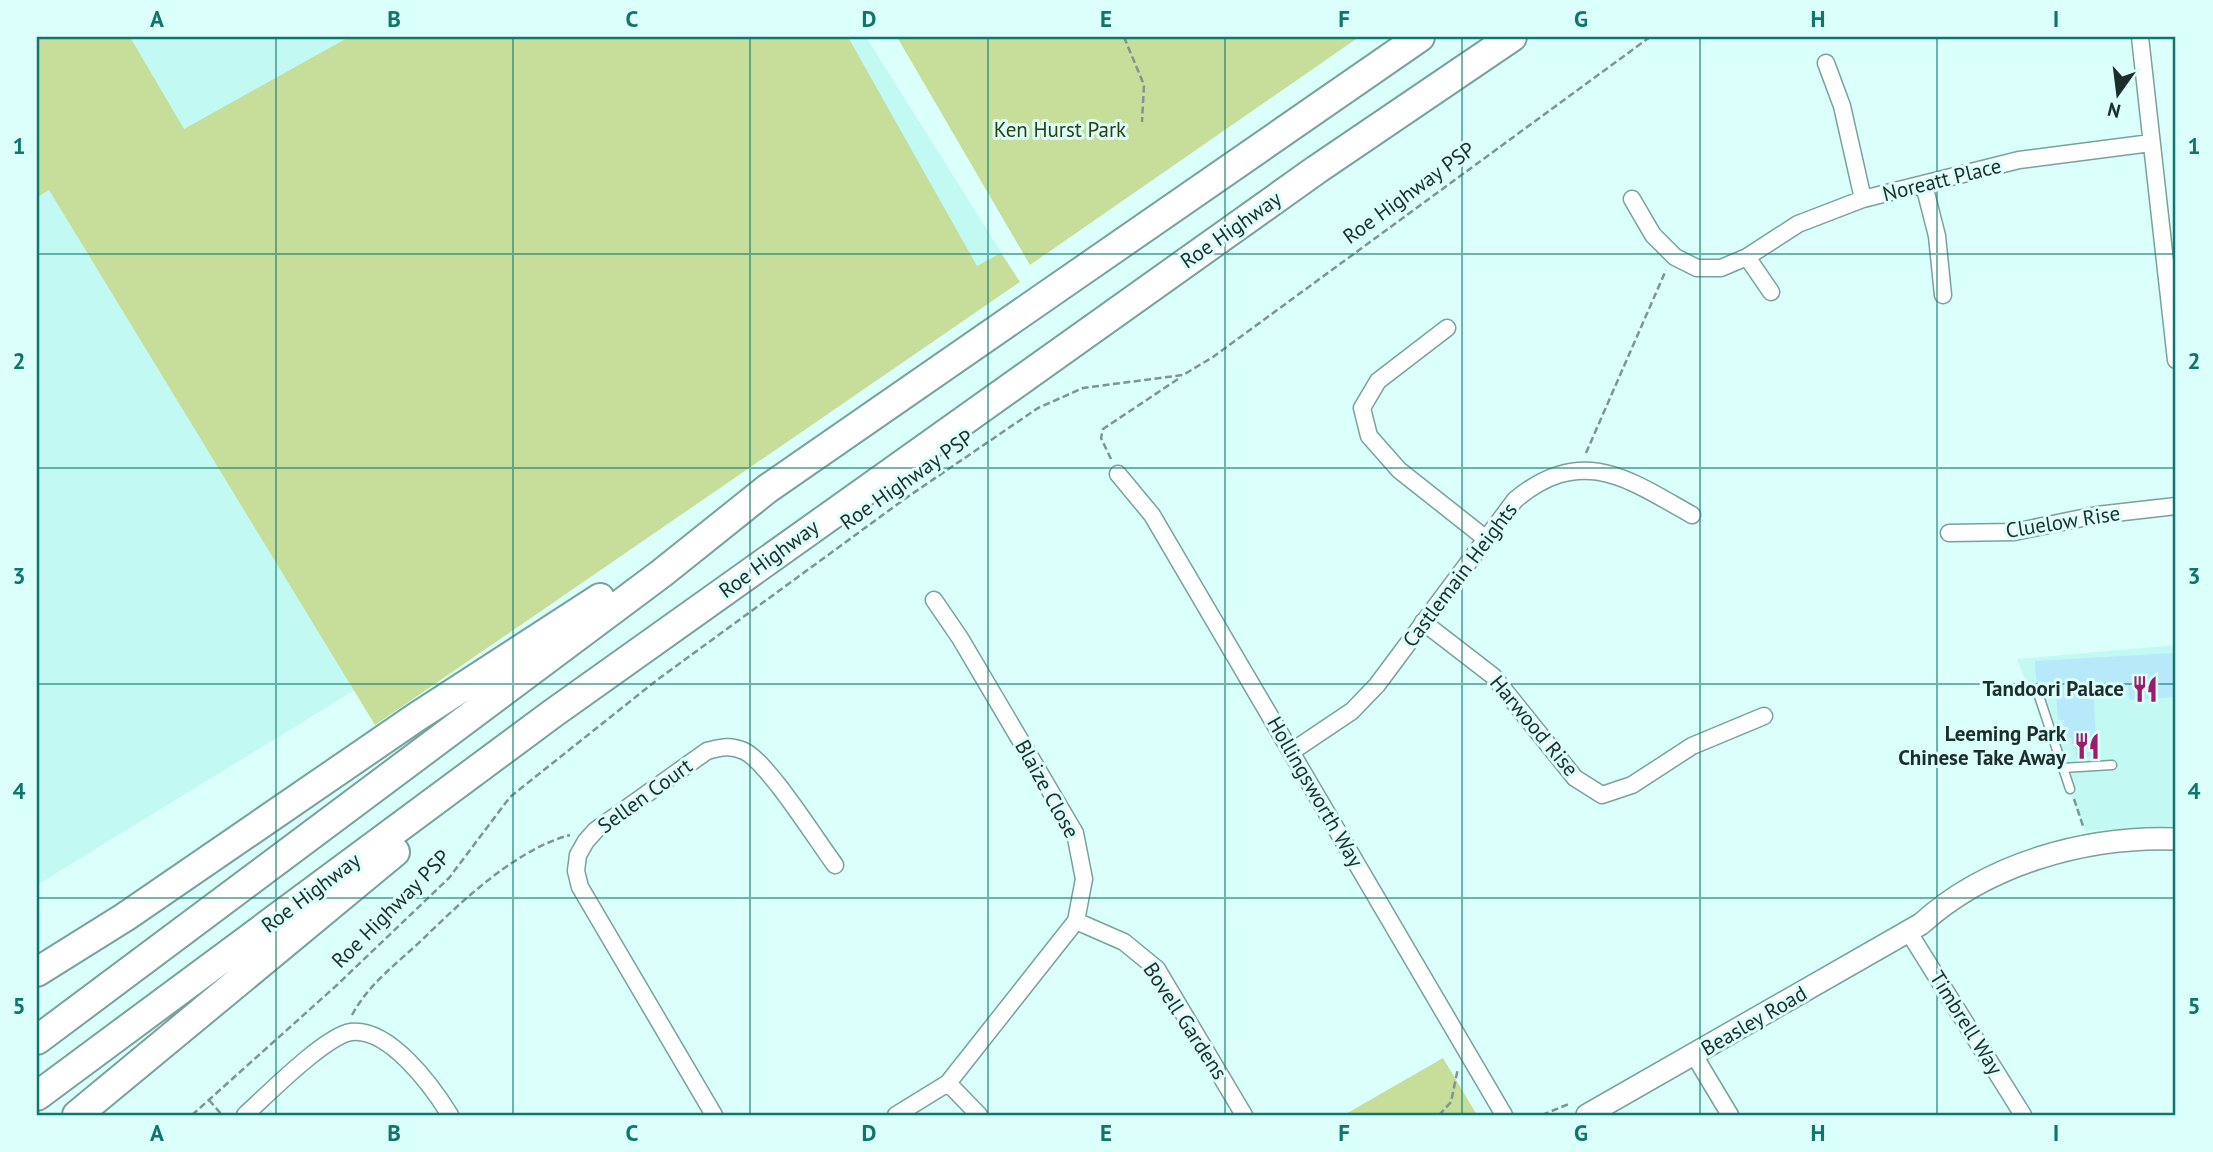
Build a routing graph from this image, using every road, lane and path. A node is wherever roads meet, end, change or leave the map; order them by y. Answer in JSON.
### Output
{"nodes":[{"id":1,"x":1124,"y":37,"type":"edge"},
{"id":2,"x":1420,"y":37,"type":"edge"},
{"id":3,"x":1512,"y":37,"type":"edge"},
{"id":4,"x":1650,"y":37,"type":"edge"},
{"id":5,"x":2140,"y":37,"type":"edge"},
{"id":6,"x":1826,"y":63,"type":"dead end"},
{"id":7,"x":1142,"y":122,"type":"dead end"},
{"id":8,"x":2151,"y":143,"type":"junction"},
{"id":9,"x":1924,"y":185,"type":"junction"},
{"id":10,"x":1632,"y":199,"type":"dead end"},
{"id":11,"x":1864,"y":199,"type":"junction"},
{"id":12,"x":1675,"y":257,"type":"junction"},
{"id":13,"x":1746,"y":257,"type":"junction"},
{"id":14,"x":1771,"y":292,"type":"dead end"},
{"id":15,"x":1943,"y":295,"type":"dead end"},
{"id":16,"x":1447,"y":327,"type":"dead end"},
{"id":17,"x":2176,"y":359,"type":"edge"},
{"id":18,"x":1184,"y":375,"type":"junction"},
{"id":19,"x":1585,"y":470,"type":"junction"},
{"id":20,"x":1118,"y":474,"type":"joint"},
{"id":21,"x":767,"y":489,"type":"junction"},
{"id":22,"x":2176,"y":506,"type":"edge"},
{"id":23,"x":1692,"y":515,"type":"dead end"},
{"id":24,"x":1949,"y":533,"type":"dead end"},
{"id":25,"x":1485,"y":538,"type":"junction"},
{"id":26,"x":934,"y":600,"type":"dead end"},
{"id":27,"x":1423,"y":622,"type":"junction"},
{"id":28,"x":2039,"y":696,"type":"dead end"},
{"id":29,"x":552,"y":713,"type":"junction"},
{"id":30,"x":1765,"y":716,"type":"dead end"},
{"id":31,"x":1291,"y":752,"type":"junction"},
{"id":32,"x":2112,"y":765,"type":"dead end"},
{"id":33,"x":2063,"y":768,"type":"junction"},
{"id":34,"x":2070,"y":789,"type":"joint"},
{"id":35,"x":2085,"y":833,"type":"dead end"},
{"id":36,"x":2176,"y":839,"type":"edge"},
{"id":37,"x":586,"y":841,"type":"junction"},
{"id":38,"x":2176,"y":851,"type":"edge"},
{"id":39,"x":835,"y":864,"type":"dead end"},
{"id":40,"x":1076,"y":920,"type":"junction"},
{"id":41,"x":1914,"y":928,"type":"junction"},
{"id":42,"x":37,"y":972,"type":"edge"},
{"id":43,"x":351,"y":1032,"type":"junction"},
{"id":44,"x":37,"y":1040,"type":"edge"},
{"id":45,"x":1469,"y":1055,"type":"junction"},
{"id":46,"x":1694,"y":1055,"type":"junction"},
{"id":47,"x":948,"y":1083,"type":"junction"},
{"id":48,"x":37,"y":1096,"type":"edge"},
{"id":49,"x":209,"y":1100,"type":"junction"},
{"id":50,"x":77,"y":1115,"type":"edge"},
{"id":51,"x":192,"y":1115,"type":"edge"},
{"id":52,"x":222,"y":1115,"type":"edge"},
{"id":53,"x":245,"y":1115,"type":"edge"},
{"id":54,"x":450,"y":1115,"type":"edge"},
{"id":55,"x":714,"y":1115,"type":"edge"},
{"id":56,"x":896,"y":1115,"type":"edge"},
{"id":57,"x":979,"y":1115,"type":"edge"},
{"id":58,"x":1244,"y":1115,"type":"edge"},
{"id":59,"x":1438,"y":1115,"type":"edge"},
{"id":60,"x":1504,"y":1115,"type":"edge"},
{"id":61,"x":1587,"y":1115,"type":"edge"},
{"id":62,"x":1730,"y":1115,"type":"edge"},
{"id":63,"x":2023,"y":1115,"type":"edge"}],
"edges":[{"from":1,"to":7,"type":"path"},
{"from":2,"to":21,"type":"highway"},
{"from":3,"to":29,"type":"highway","name":"Roe Highway"},
{"from":4,"to":18,"type":"path","name":"Roe Highway PSP"},
{"from":5,"to":8,"type":"street"},
{"from":6,"to":11,"type":"street"},
{"from":8,"to":9,"type":"street","name":"Noreatt Place"},
{"from":8,"to":17,"type":"street"},
{"from":9,"to":11,"type":"street","name":"Noreatt Place"},
{"from":9,"to":15,"type":"street"},
{"from":10,"to":12,"type":"street","name":"Noreatt Place"},
{"from":11,"to":13,"type":"street","name":"Noreatt Place"},
{"from":12,"to":13,"type":"street","name":"Noreatt Place"},
{"from":12,"to":19,"type":"path"},
{"from":13,"to":14,"type":"street"},
{"from":16,"to":25,"type":"street"},
{"from":18,"to":20,"type":"path"},
{"from":18,"to":49,"type":"path","name":"Roe Highway PSP"},
{"from":19,"to":23,"type":"street","name":"Castlemain Heights"},
{"from":19,"to":25,"type":"street","name":"Castlemain Heights"},
{"from":20,"to":31,"type":"street","name":"Hollingsworth Way"},
{"from":21,"to":42,"type":"highway"},
{"from":21,"to":44,"type":"highway"},
{"from":22,"to":24,"type":"street","name":"Cluelow Rise"},
{"from":25,"to":27,"type":"street","name":"Castlemain Heights"},
{"from":26,"to":40,"type":"street","name":"Blaize Close"},
{"from":27,"to":30,"type":"street","name":"Harwood Rise"},
{"from":27,"to":31,"type":"street","name":"Castlemain Heights"},
{"from":28,"to":33,"type":"lane"},
{"from":29,"to":48,"type":"highway","name":"Roe Highway"},
{"from":29,"to":50,"type":"highway"},
{"from":31,"to":45,"type":"street","name":"Hollingsworth Way"},
{"from":32,"to":33,"type":"lane"},
{"from":33,"to":34,"type":"lane"},
{"from":34,"to":35,"type":"path"},
{"from":36,"to":41,"type":"main road","name":"Beasley Road"},
{"from":37,"to":39,"type":"street","name":"Sellen Court"},
{"from":37,"to":43,"type":"path"},
{"from":37,"to":55,"type":"street","name":"Sellen Court"},
{"from":38,"to":41,"type":"main road","name":"Beasley Road"},
{"from":40,"to":47,"type":"street","name":"Blaize Close"},
{"from":40,"to":58,"type":"street","name":"Bovell Gardens"},
{"from":41,"to":46,"type":"main road","name":"Beasley Road"},
{"from":41,"to":63,"type":"street","name":"Timbrell Way"},
{"from":43,"to":53,"type":"street"},
{"from":43,"to":54,"type":"street"},
{"from":45,"to":59,"type":"path"},
{"from":45,"to":60,"type":"street","name":"Hollingsworth Way"},
{"from":46,"to":61,"type":"main road","name":"Beasley Road"},
{"from":46,"to":62,"type":"street"},
{"from":47,"to":56,"type":"street"},
{"from":47,"to":57,"type":"street"},
{"from":49,"to":51,"type":"path","name":"Roe Highway PSP"},
{"from":49,"to":52,"type":"path"}]}
